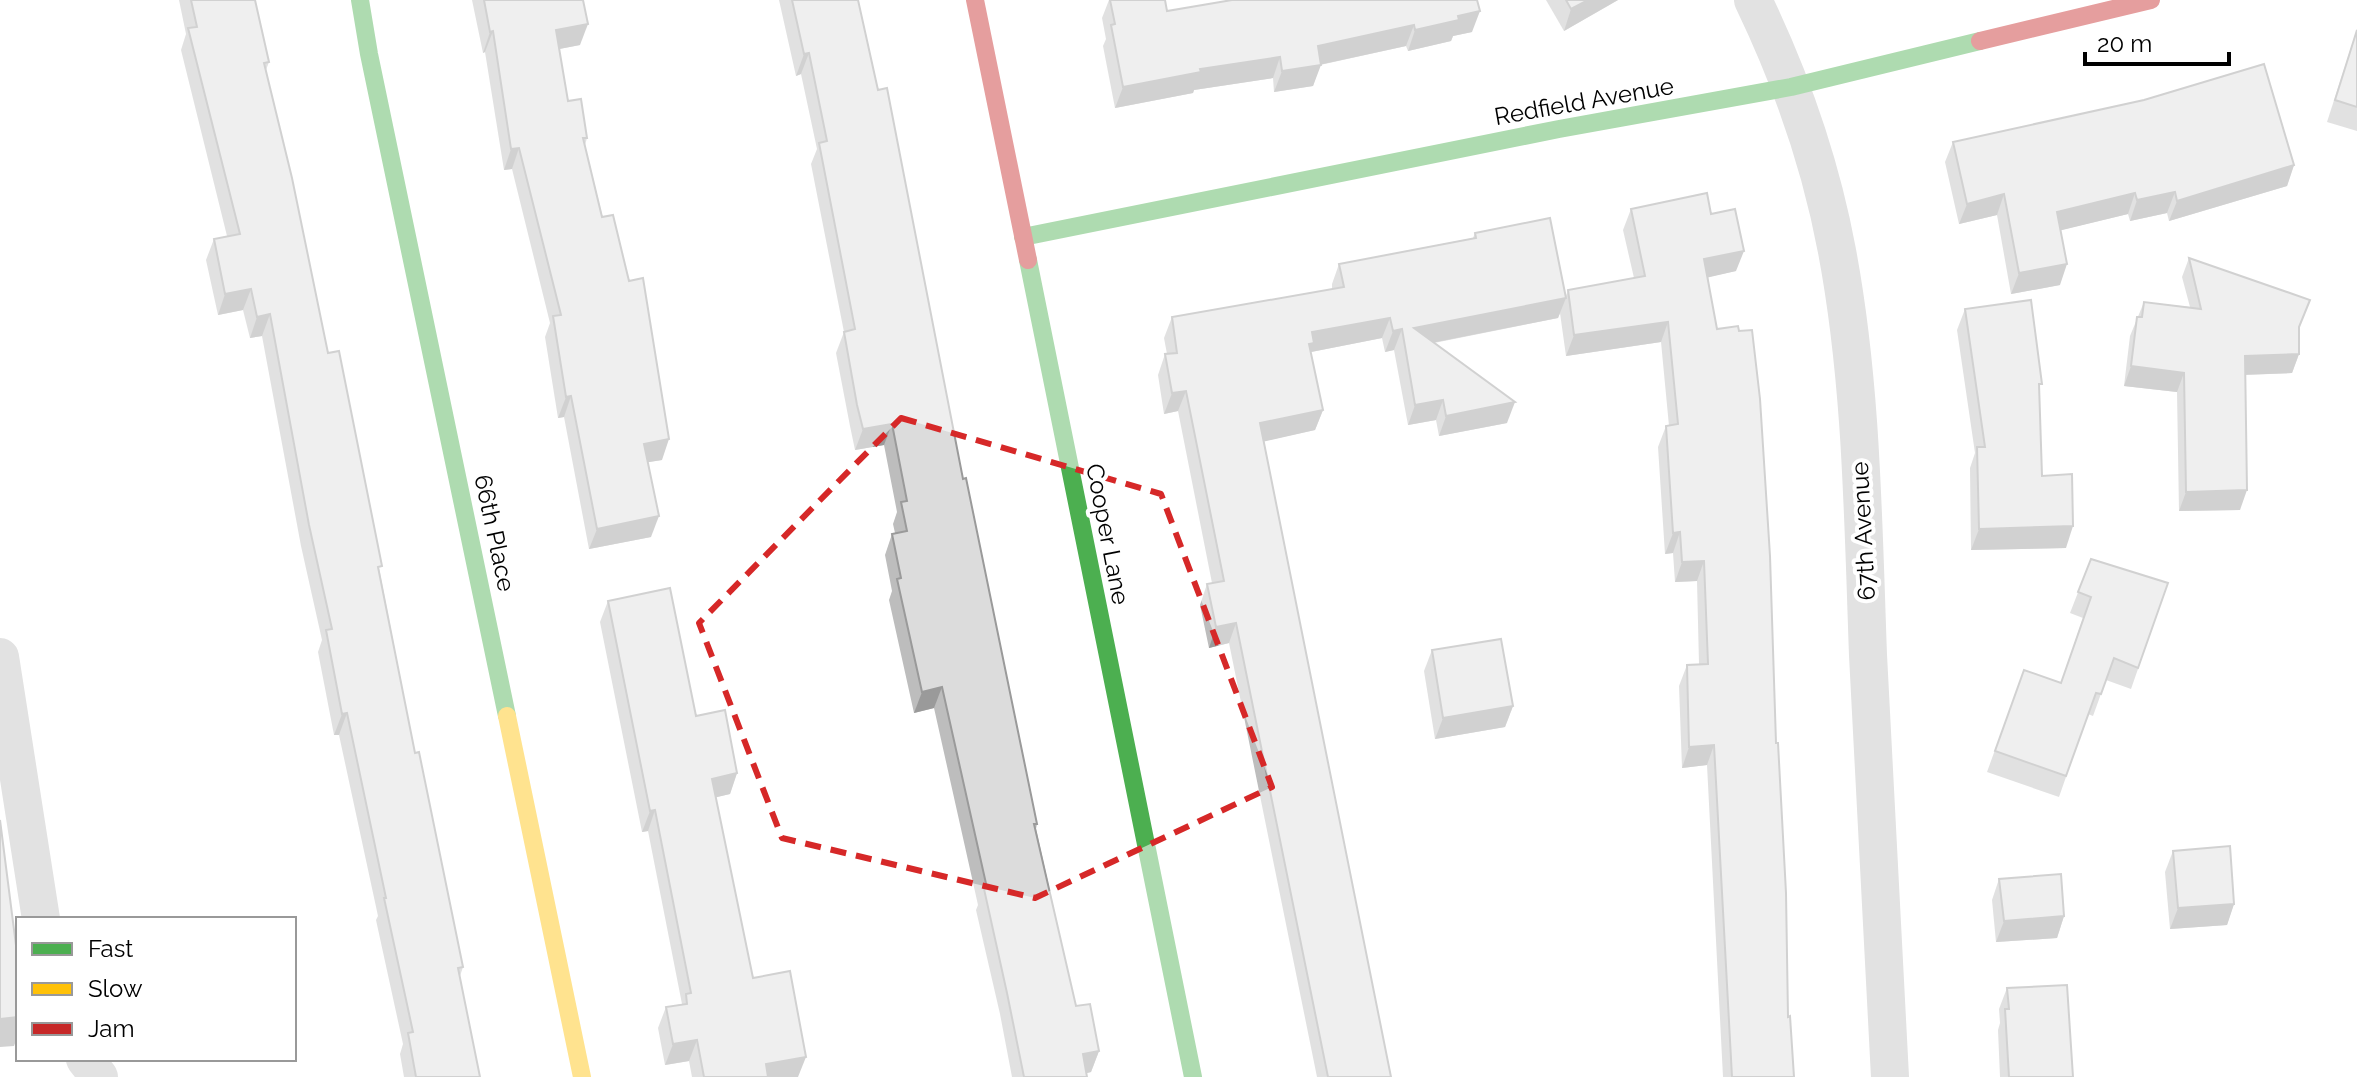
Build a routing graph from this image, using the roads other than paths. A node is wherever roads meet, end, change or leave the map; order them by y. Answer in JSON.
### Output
{"nodes":[{"id":1,"x":360,"y":0,"type":"edge"},
{"id":2,"x":975,"y":0,"type":"edge"},
{"id":3,"x":1753,"y":0,"type":"edge"},
{"id":4,"x":2151,"y":0,"type":"edge"},
{"id":5,"x":1791,"y":87,"type":"junction"},
{"id":6,"x":1023,"y":237,"type":"junction"},
{"id":7,"x":0,"y":657,"type":"edge"},
{"id":8,"x":41,"y":917,"type":"edge"},
{"id":9,"x":87,"y":1061,"type":"edge"},
{"id":10,"x":99,"y":1077,"type":"edge"},
{"id":11,"x":582,"y":1077,"type":"edge"},
{"id":12,"x":1193,"y":1077,"type":"edge"},
{"id":13,"x":1890,"y":1077,"type":"edge"}],
"edges":[{"from":1,"to":11,"type":"street","name":"66th Place"},
{"from":2,"to":6,"type":"street","name":"Cooper Lane"},
{"from":3,"to":5,"type":"street","name":"67th Avenue"},
{"from":4,"to":5,"type":"street","name":"Redfield Avenue"},
{"from":5,"to":6,"type":"street","name":"Redfield Avenue"},
{"from":5,"to":13,"type":"street","name":"67th Avenue"},
{"from":6,"to":12,"type":"street","name":"Cooper Lane"},
{"from":7,"to":8,"type":"street"},
{"from":9,"to":10,"type":"street"}]}
